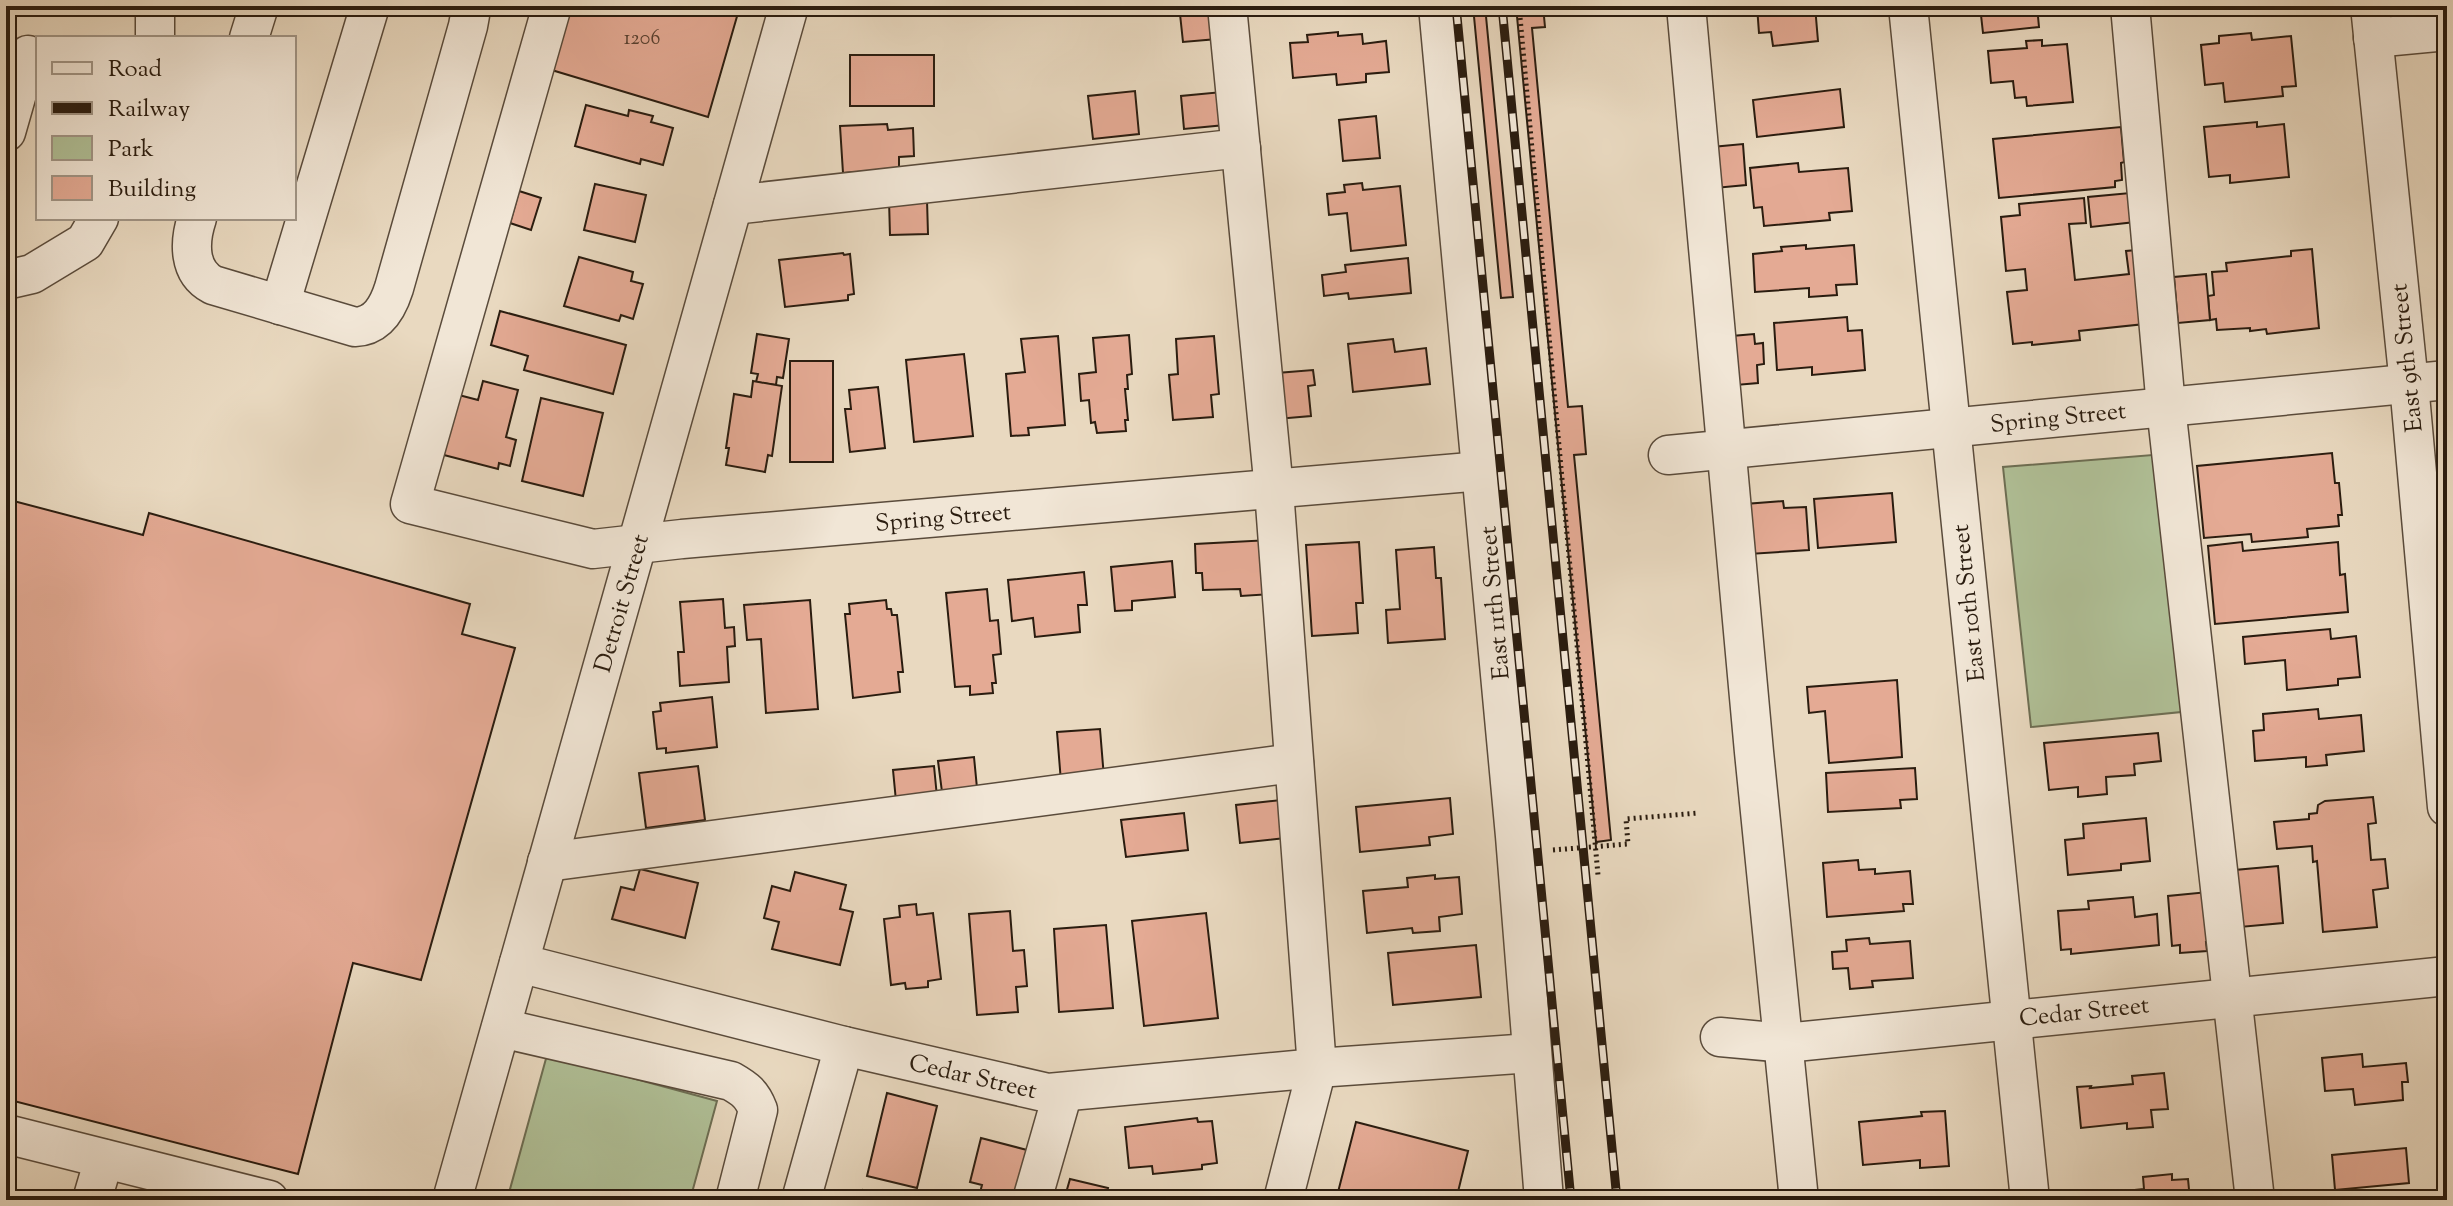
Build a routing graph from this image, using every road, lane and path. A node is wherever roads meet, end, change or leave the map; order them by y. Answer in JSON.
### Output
{"nodes":[{"id":1,"x":155,"y":6,"type":"edge"},
{"id":2,"x":259,"y":6,"type":"edge"},
{"id":3,"x":370,"y":6,"type":"edge"},
{"id":4,"x":469,"y":6,"type":"edge"},
{"id":5,"x":552,"y":6,"type":"edge"},
{"id":6,"x":789,"y":6,"type":"edge"},
{"id":7,"x":1227,"y":6,"type":"edge"},
{"id":8,"x":1438,"y":6,"type":"edge"},
{"id":9,"x":1519,"y":6,"type":"edge"},
{"id":10,"x":1686,"y":6,"type":"edge"},
{"id":11,"x":1908,"y":6,"type":"edge"},
{"id":12,"x":2130,"y":6,"type":"edge"},
{"id":13,"x":2372,"y":22,"type":"edge"},
{"id":14,"x":2447,"y":31,"type":"edge"},
{"id":15,"x":155,"y":36,"type":"edge"},
{"id":16,"x":250,"y":36,"type":"edge"},
{"id":17,"x":24,"y":56,"type":"edge"},
{"id":18,"x":6,"y":132,"type":"edge"},
{"id":19,"x":1241,"y":148,"type":"junction"},
{"id":20,"x":733,"y":205,"type":"junction"},
{"id":21,"x":98,"y":220,"type":"edge"},
{"id":22,"x":197,"y":220,"type":"edge"},
{"id":23,"x":6,"y":280,"type":"edge"},
{"id":24,"x":280,"y":305,"type":"junction"},
{"id":25,"x":2447,"y":380,"type":"edge"},
{"id":26,"x":2409,"y":384,"type":"junction"},
{"id":27,"x":2166,"y":407,"type":"junction"},
{"id":28,"x":1951,"y":428,"type":"junction"},
{"id":29,"x":1727,"y":449,"type":"junction"},
{"id":30,"x":1668,"y":455,"type":"dead end"},
{"id":31,"x":1482,"y":471,"type":"junction"},
{"id":32,"x":1274,"y":490,"type":"junction"},
{"id":33,"x":637,"y":544,"type":"junction"},
{"id":34,"x":2437,"y":594,"type":"edge"},
{"id":35,"x":1294,"y":763,"type":"junction"},
{"id":36,"x":2447,"y":807,"type":"edge"},
{"id":37,"x":1698,"y":813,"type":"dead end"},
{"id":38,"x":1596,"y":846,"type":"junction"},
{"id":39,"x":1552,"y":850,"type":"dead end"},
{"id":40,"x":547,"y":862,"type":"junction"},
{"id":41,"x":1598,"y":875,"type":"dead end"},
{"id":42,"x":519,"y":963,"type":"junction"},
{"id":43,"x":2447,"y":976,"type":"edge"},
{"id":44,"x":2234,"y":997,"type":"junction"},
{"id":45,"x":2010,"y":1018,"type":"junction"},
{"id":46,"x":501,"y":1028,"type":"junction"},
{"id":47,"x":1720,"y":1037,"type":"dead end"},
{"id":48,"x":1785,"y":1043,"type":"junction"},
{"id":49,"x":844,"y":1046,"type":"junction"},
{"id":50,"x":1532,"y":1053,"type":"junction"},
{"id":51,"x":1317,"y":1068,"type":"junction"},
{"id":52,"x":1063,"y":1092,"type":"junction"},
{"id":53,"x":6,"y":1134,"type":"edge"},
{"id":54,"x":104,"y":1159,"type":"junction"},
{"id":55,"x":92,"y":1200,"type":"edge"},
{"id":56,"x":269,"y":1200,"type":"edge"},
{"id":57,"x":452,"y":1200,"type":"edge"},
{"id":58,"x":735,"y":1200,"type":"edge"},
{"id":59,"x":801,"y":1200,"type":"edge"},
{"id":60,"x":1032,"y":1200,"type":"edge"},
{"id":61,"x":1283,"y":1200,"type":"edge"},
{"id":62,"x":1544,"y":1200,"type":"edge"},
{"id":63,"x":1799,"y":1200,"type":"edge"},
{"id":64,"x":2030,"y":1200,"type":"edge"},
{"id":65,"x":2255,"y":1200,"type":"edge"}],
"edges":[{"from":1,"to":15,"type":"street"},
{"from":2,"to":16,"type":"street"},
{"from":3,"to":24,"type":"street"},
{"from":4,"to":24,"type":"street"},
{"from":5,"to":33,"type":"street","name":"Spring Street"},
{"from":6,"to":20,"type":"street","name":"Detroit Street"},
{"from":7,"to":19,"type":"street"},
{"from":8,"to":31,"type":"street","name":"East 11th Street"},
{"from":9,"to":38,"type":"path"},
{"from":10,"to":29,"type":"street"},
{"from":11,"to":28,"type":"street","name":"East 10th Street"},
{"from":12,"to":27,"type":"street"},
{"from":13,"to":14,"type":"street"},
{"from":13,"to":26,"type":"street","name":"East 9th Street"},
{"from":17,"to":18,"type":"street"},
{"from":19,"to":20,"type":"street"},
{"from":19,"to":32,"type":"street"},
{"from":20,"to":33,"type":"street","name":"Detroit Street"},
{"from":21,"to":23,"type":"street"},
{"from":22,"to":24,"type":"street"},
{"from":25,"to":26,"type":"street","name":"Spring Street"},
{"from":26,"to":27,"type":"street","name":"Spring Street"},
{"from":26,"to":34,"type":"street","name":"East 9th Street"},
{"from":27,"to":28,"type":"street","name":"Spring Street"},
{"from":27,"to":44,"type":"street"},
{"from":28,"to":29,"type":"street","name":"Spring Street"},
{"from":28,"to":45,"type":"street","name":"East 10th Street"},
{"from":29,"to":30,"type":"street","name":"Spring Street"},
{"from":29,"to":48,"type":"street"},
{"from":31,"to":32,"type":"street","name":"Spring Street"},
{"from":31,"to":50,"type":"street","name":"East 11th Street"},
{"from":32,"to":33,"type":"street","name":"Spring Street"},
{"from":32,"to":35,"type":"street"},
{"from":33,"to":40,"type":"street","name":"Detroit Street"},
{"from":34,"to":36,"type":"street","name":"East 9th Street"},
{"from":35,"to":40,"type":"street"},
{"from":35,"to":51,"type":"street"},
{"from":37,"to":38,"type":"path"},
{"from":38,"to":39,"type":"path"},
{"from":38,"to":41,"type":"path"},
{"from":40,"to":42,"type":"street","name":"Detroit Street"},
{"from":42,"to":46,"type":"street","name":"Detroit Street"},
{"from":42,"to":49,"type":"street","name":"Cedar Street"},
{"from":43,"to":44,"type":"street","name":"Cedar Street"},
{"from":44,"to":45,"type":"street","name":"Cedar Street"},
{"from":44,"to":65,"type":"street"},
{"from":45,"to":48,"type":"street","name":"Cedar Street"},
{"from":45,"to":64,"type":"street","name":"East 10th Street"},
{"from":46,"to":57,"type":"street","name":"Detroit Street"},
{"from":46,"to":58,"type":"street"},
{"from":47,"to":48,"type":"street","name":"Cedar Street"},
{"from":48,"to":63,"type":"street"},
{"from":49,"to":52,"type":"street","name":"Cedar Street"},
{"from":49,"to":59,"type":"street"},
{"from":50,"to":51,"type":"street","name":"Cedar Street"},
{"from":50,"to":62,"type":"street","name":"East 11th Street"},
{"from":51,"to":52,"type":"street","name":"Cedar Street"},
{"from":51,"to":61,"type":"street"},
{"from":52,"to":60,"type":"street"},
{"from":53,"to":54,"type":"street"},
{"from":54,"to":55,"type":"street"},
{"from":54,"to":56,"type":"street"}]}
